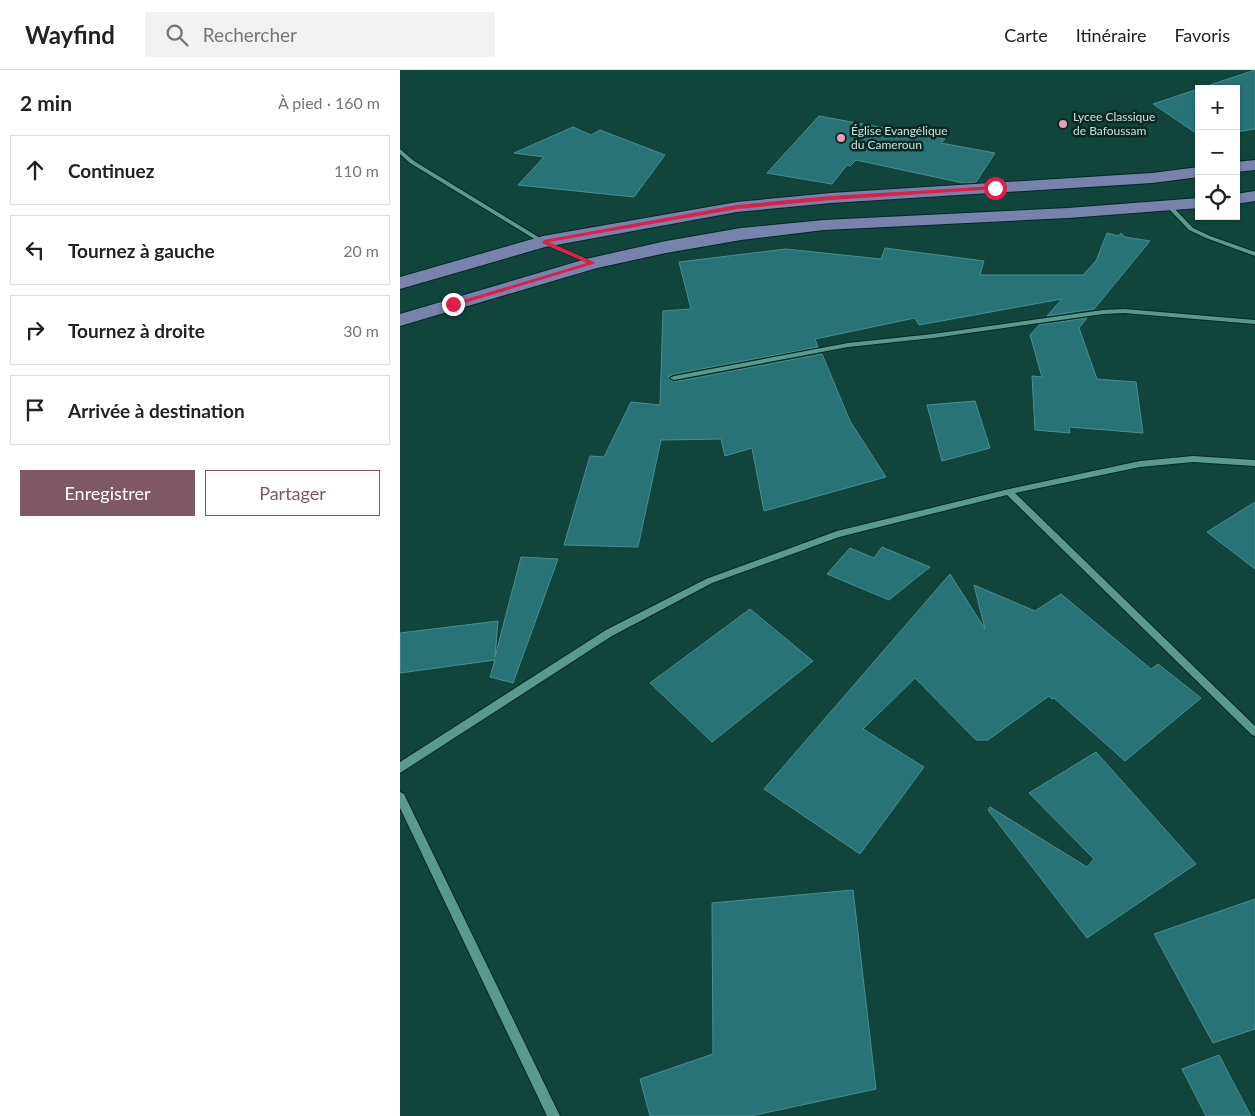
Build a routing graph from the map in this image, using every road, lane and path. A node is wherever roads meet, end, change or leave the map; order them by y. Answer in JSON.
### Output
{"nodes":[{"id":1,"x":400,"y":151,"type":"edge"},
{"id":2,"x":1255,"y":165,"type":"edge"},
{"id":3,"x":1240,"y":167,"type":"edge"},
{"id":4,"x":1195,"y":173,"type":"edge"},
{"id":5,"x":1255,"y":196,"type":"edge"},
{"id":6,"x":1240,"y":198,"type":"edge"},
{"id":7,"x":1195,"y":203,"type":"edge"},
{"id":8,"x":1169,"y":206,"type":"junction"},
{"id":9,"x":544,"y":242,"type":"junction"},
{"id":10,"x":1255,"y":254,"type":"edge"},
{"id":11,"x":593,"y":263,"type":"junction"},
{"id":12,"x":400,"y":283,"type":"edge"},
{"id":13,"x":400,"y":320,"type":"edge"},
{"id":14,"x":1255,"y":322,"type":"edge"},
{"id":15,"x":674,"y":378,"type":"dead end"},
{"id":16,"x":1255,"y":464,"type":"edge"},
{"id":17,"x":1009,"y":492,"type":"junction"},
{"id":18,"x":1255,"y":732,"type":"edge"},
{"id":19,"x":400,"y":768,"type":"edge"},
{"id":20,"x":400,"y":797,"type":"edge"},
{"id":21,"x":554,"y":1116,"type":"edge"}],
"edges":[{"from":1,"to":9,"type":"street"},
{"from":2,"to":3,"type":"main road"},
{"from":4,"to":9,"type":"main road"},
{"from":5,"to":6,"type":"main road"},
{"from":7,"to":8,"type":"main road"},
{"from":8,"to":10,"type":"street"},
{"from":8,"to":11,"type":"main road"},
{"from":9,"to":11,"type":"street"},
{"from":9,"to":12,"type":"main road"},
{"from":11,"to":13,"type":"main road"},
{"from":14,"to":15,"type":"street"},
{"from":16,"to":17,"type":"street"},
{"from":17,"to":18,"type":"street"},
{"from":17,"to":19,"type":"street"},
{"from":20,"to":21,"type":"street"}]}
